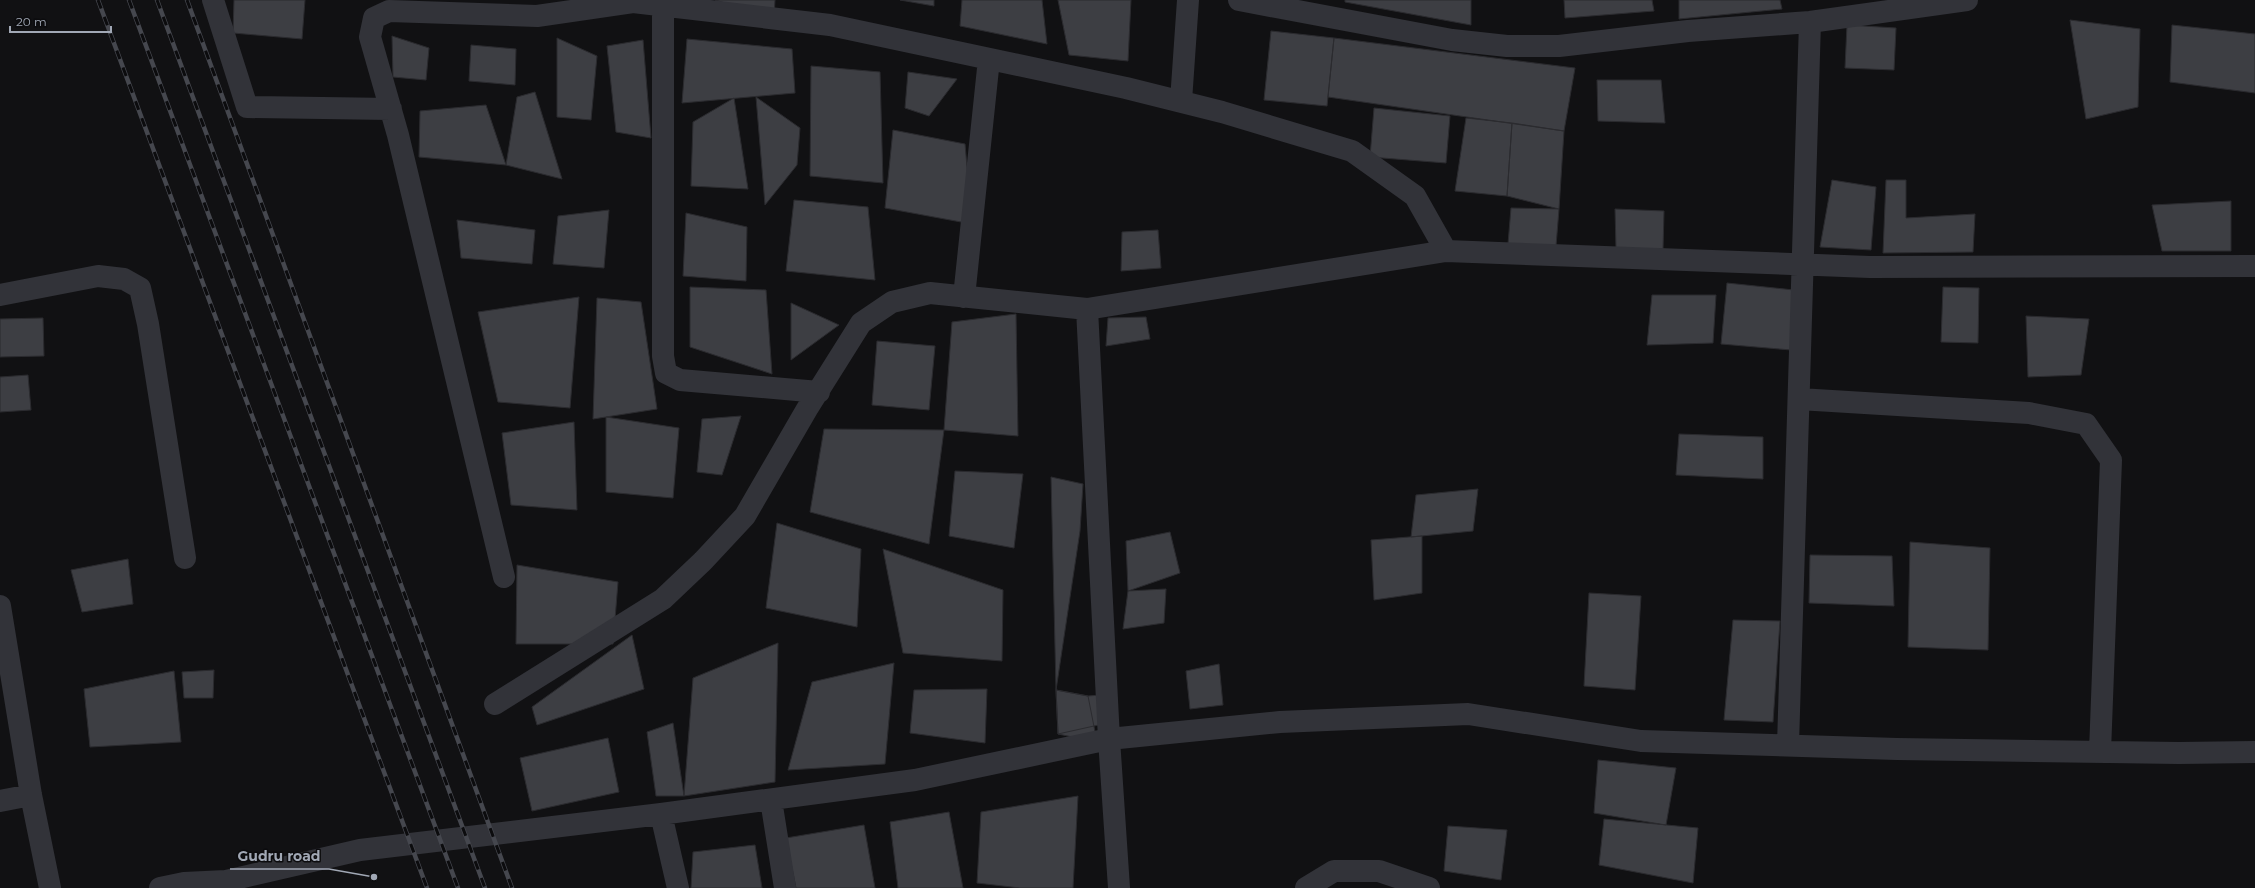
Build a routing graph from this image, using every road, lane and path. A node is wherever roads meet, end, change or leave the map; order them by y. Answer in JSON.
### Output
{"nodes":[{"id":1,"x":213,"y":0,"type":"edge"},
{"id":2,"x":1188,"y":0,"type":"edge"},
{"id":3,"x":1239,"y":0,"type":"edge"},
{"id":4,"x":1967,"y":0,"type":"edge"},
{"id":5,"x":633,"y":1,"type":"edge"},
{"id":6,"x":1900,"y":5,"type":"edge"},
{"id":7,"x":663,"y":6,"type":"junction"},
{"id":8,"x":1810,"y":22,"type":"junction"},
{"id":9,"x":989,"y":59,"type":"junction"},
{"id":10,"x":1181,"y":101,"type":"junction"},
{"id":11,"x":391,"y":109,"type":"junction"},
{"id":12,"x":1446,"y":251,"type":"junction"},
{"id":13,"x":1804,"y":265,"type":"junction"},
{"id":14,"x":2255,"y":266,"type":"edge"},
{"id":15,"x":0,"y":295,"type":"edge"},
{"id":16,"x":964,"y":297,"type":"junction"},
{"id":17,"x":1088,"y":309,"type":"junction"},
{"id":18,"x":818,"y":392,"type":"junction"},
{"id":19,"x":1799,"y":399,"type":"junction"},
{"id":20,"x":185,"y":558,"type":"dead end"},
{"id":21,"x":504,"y":577,"type":"dead end"},
{"id":22,"x":0,"y":606,"type":"edge"},
{"id":23,"x":2,"y":643,"type":"edge"},
{"id":24,"x":495,"y":704,"type":"dead end"},
{"id":25,"x":1109,"y":739,"type":"junction"},
{"id":26,"x":1788,"y":745,"type":"junction"},
{"id":27,"x":2100,"y":752,"type":"junction"},
{"id":28,"x":2255,"y":752,"type":"edge"},
{"id":29,"x":31,"y":795,"type":"junction"},
{"id":30,"x":771,"y":800,"type":"junction"},
{"id":31,"x":0,"y":801,"type":"edge"},
{"id":32,"x":661,"y":814,"type":"junction"},
{"id":33,"x":226,"y":884,"type":"edge"},
{"id":34,"x":50,"y":888,"type":"edge"},
{"id":35,"x":160,"y":888,"type":"edge"},
{"id":36,"x":678,"y":888,"type":"edge"},
{"id":37,"x":785,"y":888,"type":"edge"},
{"id":38,"x":1119,"y":888,"type":"edge"},
{"id":39,"x":1306,"y":888,"type":"edge"},
{"id":40,"x":1429,"y":888,"type":"edge"}],
"edges":[{"from":1,"to":11,"type":"street"},
{"from":2,"to":10,"type":"street"},
{"from":3,"to":8,"type":"street"},
{"from":4,"to":6,"type":"street"},
{"from":5,"to":7,"type":"street"},
{"from":5,"to":11,"type":"street"},
{"from":6,"to":8,"type":"street"},
{"from":7,"to":9,"type":"street"},
{"from":7,"to":18,"type":"street"},
{"from":8,"to":13,"type":"street"},
{"from":9,"to":10,"type":"street"},
{"from":9,"to":16,"type":"street"},
{"from":10,"to":12,"type":"street"},
{"from":11,"to":21,"type":"street"},
{"from":12,"to":13,"type":"street"},
{"from":12,"to":17,"type":"street"},
{"from":13,"to":14,"type":"street"},
{"from":13,"to":19,"type":"street"},
{"from":15,"to":20,"type":"street"},
{"from":16,"to":17,"type":"street"},
{"from":16,"to":18,"type":"street"},
{"from":17,"to":25,"type":"street"},
{"from":18,"to":24,"type":"street"},
{"from":19,"to":26,"type":"street"},
{"from":19,"to":27,"type":"street"},
{"from":22,"to":23,"type":"street"},
{"from":23,"to":29,"type":"street"},
{"from":25,"to":26,"type":"street"},
{"from":25,"to":30,"type":"street"},
{"from":25,"to":38,"type":"street"},
{"from":26,"to":27,"type":"street"},
{"from":27,"to":28,"type":"street"},
{"from":29,"to":31,"type":"street"},
{"from":29,"to":34,"type":"street"},
{"from":30,"to":32,"type":"street"},
{"from":30,"to":37,"type":"street"},
{"from":32,"to":33,"type":"street"},
{"from":32,"to":36,"type":"street"},
{"from":33,"to":35,"type":"street"},
{"from":39,"to":40,"type":"street"}]}
